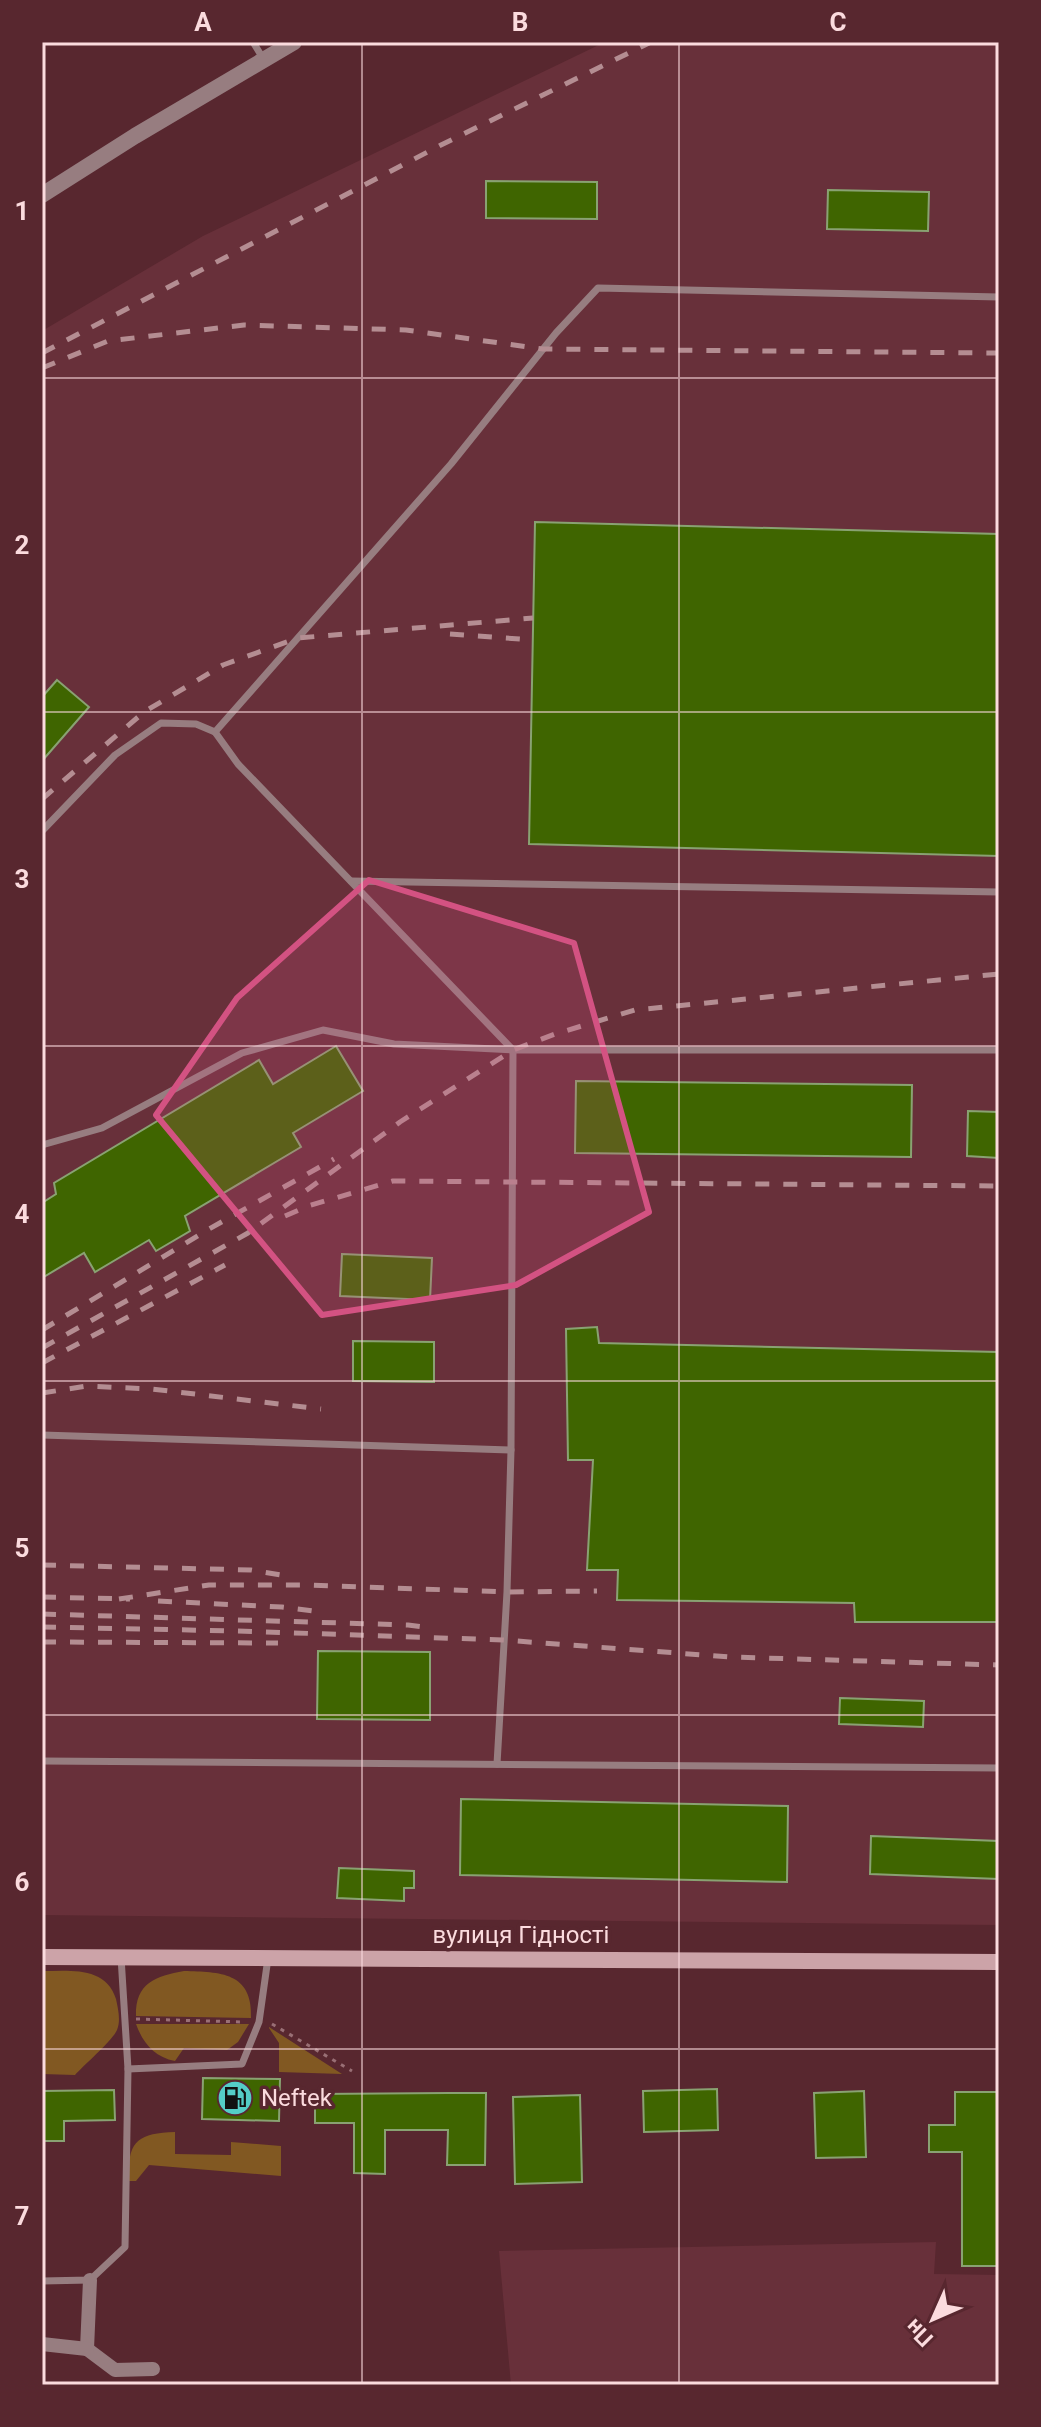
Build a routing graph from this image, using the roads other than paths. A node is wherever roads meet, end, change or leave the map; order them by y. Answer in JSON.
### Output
{"nodes":[{"id":1,"x":253,"y":42,"type":"edge"},
{"id":2,"x":294,"y":42,"type":"edge"},
{"id":3,"x":264,"y":60,"type":"junction"},
{"id":4,"x":42,"y":195,"type":"edge"},
{"id":5,"x":999,"y":297,"type":"edge"},
{"id":6,"x":215,"y":732,"type":"junction"},
{"id":7,"x":42,"y":831,"type":"edge"},
{"id":8,"x":351,"y":881,"type":"junction"},
{"id":9,"x":999,"y":892,"type":"edge"},
{"id":10,"x":513,"y":1050,"type":"junction"},
{"id":11,"x":999,"y":1050,"type":"edge"},
{"id":12,"x":42,"y":1145,"type":"edge"},
{"id":13,"x":42,"y":1435,"type":"edge"},
{"id":14,"x":511,"y":1450,"type":"junction"},
{"id":15,"x":42,"y":1761,"type":"edge"},
{"id":16,"x":497,"y":1764,"type":"junction"},
{"id":17,"x":999,"y":1768,"type":"edge"},
{"id":18,"x":42,"y":1957,"type":"edge"},
{"id":19,"x":121,"y":1957,"type":"junction"},
{"id":20,"x":268,"y":1958,"type":"junction"},
{"id":21,"x":999,"y":1962,"type":"edge"},
{"id":22,"x":128,"y":2069,"type":"junction"},
{"id":23,"x":90,"y":2280,"type":"junction"},
{"id":24,"x":42,"y":2281,"type":"edge"},
{"id":25,"x":42,"y":2344,"type":"edge"},
{"id":26,"x":87,"y":2349,"type":"junction"},
{"id":27,"x":153,"y":2369,"type":"dead end"}],
"edges":[{"from":1,"to":3,"type":"lane"},
{"from":2,"to":3,"type":"street"},
{"from":3,"to":4,"type":"street"},
{"from":5,"to":6,"type":"lane"},
{"from":6,"to":7,"type":"lane"},
{"from":6,"to":8,"type":"lane"},
{"from":8,"to":9,"type":"lane"},
{"from":8,"to":10,"type":"lane"},
{"from":10,"to":11,"type":"lane"},
{"from":10,"to":12,"type":"lane"},
{"from":10,"to":14,"type":"lane"},
{"from":13,"to":14,"type":"lane"},
{"from":14,"to":16,"type":"lane"},
{"from":15,"to":16,"type":"lane"},
{"from":16,"to":17,"type":"lane"},
{"from":18,"to":19,"type":"main road","name":"вулиця Гідності"},
{"from":19,"to":20,"type":"main road","name":"вулиця Гідності"},
{"from":19,"to":22,"type":"lane"},
{"from":20,"to":21,"type":"main road","name":"вулиця Гідності"},
{"from":20,"to":22,"type":"lane"},
{"from":22,"to":23,"type":"lane"},
{"from":23,"to":24,"type":"lane"},
{"from":23,"to":26,"type":"street"},
{"from":25,"to":26,"type":"street"},
{"from":26,"to":27,"type":"street"}]}
